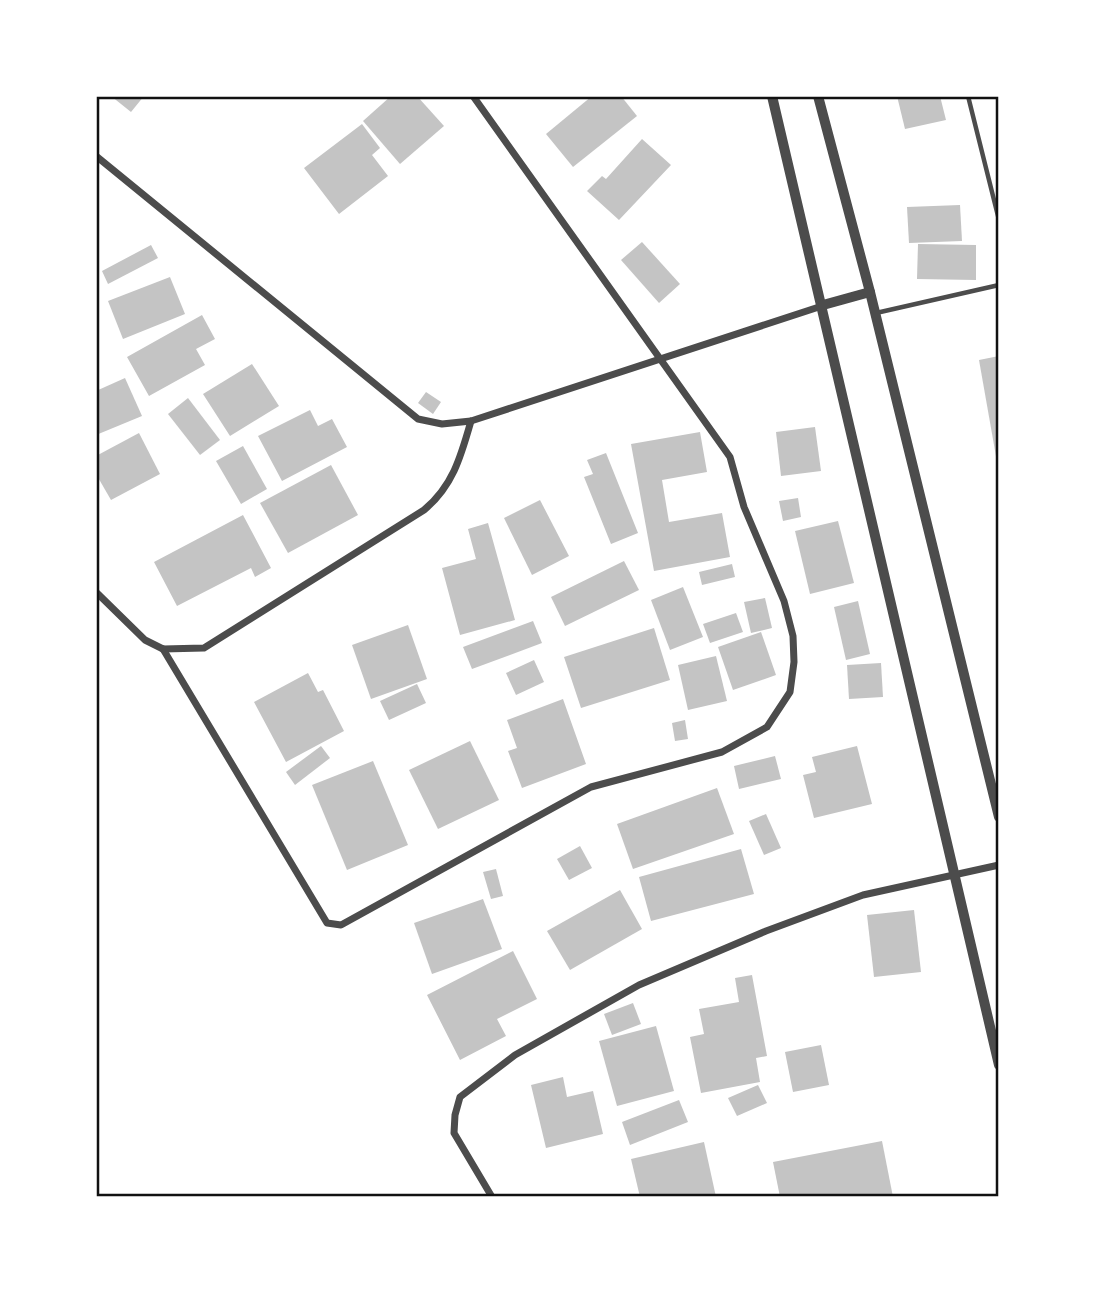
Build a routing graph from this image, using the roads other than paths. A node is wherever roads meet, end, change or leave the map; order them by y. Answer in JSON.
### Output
{"nodes":[{"id":1,"x":473,"y":96,"type":"edge"},
{"id":2,"x":772,"y":96,"type":"edge"},
{"id":3,"x":818,"y":96,"type":"edge"},
{"id":4,"x":968,"y":96,"type":"edge"},
{"id":5,"x":96,"y":156,"type":"edge"},
{"id":6,"x":999,"y":220,"type":"edge"},
{"id":7,"x":999,"y":285,"type":"edge"},
{"id":8,"x":870,"y":292,"type":"junction"},
{"id":9,"x":823,"y":305,"type":"junction"},
{"id":10,"x":875,"y":313,"type":"junction"},
{"id":11,"x":659,"y":360,"type":"junction"},
{"id":12,"x":471,"y":421,"type":"junction"},
{"id":13,"x":96,"y":592,"type":"edge"},
{"id":14,"x":163,"y":649,"type":"junction"},
{"id":15,"x":999,"y":817,"type":"edge"},
{"id":16,"x":999,"y":865,"type":"edge"},
{"id":17,"x":954,"y":875,"type":"junction"},
{"id":18,"x":999,"y":1065,"type":"edge"},
{"id":19,"x":492,"y":1197,"type":"edge"}],
"edges":[{"from":1,"to":11,"type":"street"},
{"from":2,"to":9,"type":"street"},
{"from":3,"to":8,"type":"street"},
{"from":4,"to":6,"type":"lane"},
{"from":5,"to":12,"type":"street"},
{"from":7,"to":10,"type":"lane"},
{"from":8,"to":9,"type":"street"},
{"from":8,"to":10,"type":"street"},
{"from":9,"to":11,"type":"street"},
{"from":9,"to":17,"type":"street"},
{"from":10,"to":15,"type":"street"},
{"from":11,"to":12,"type":"street"},
{"from":11,"to":14,"type":"street"},
{"from":12,"to":14,"type":"street"},
{"from":13,"to":14,"type":"street"},
{"from":16,"to":17,"type":"street"},
{"from":17,"to":18,"type":"street"},
{"from":17,"to":19,"type":"street"}]}
